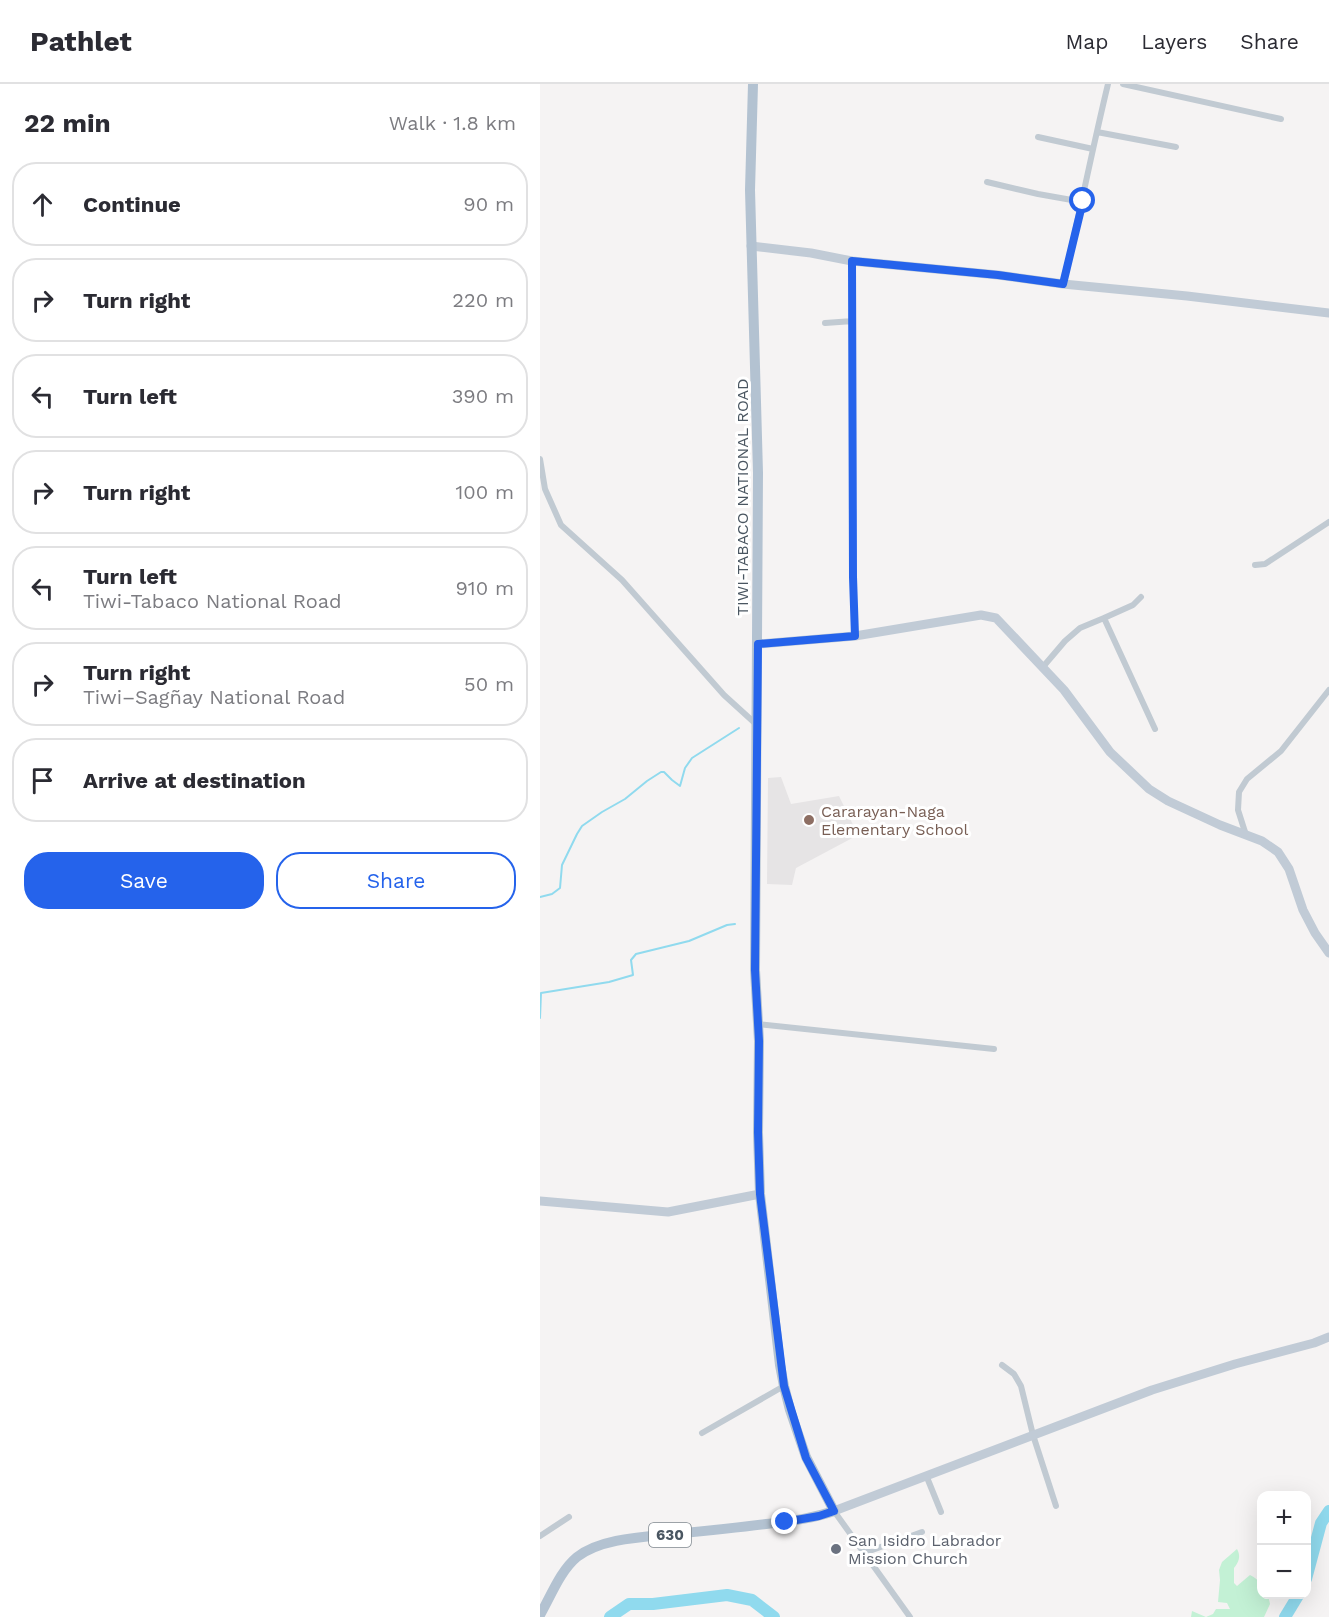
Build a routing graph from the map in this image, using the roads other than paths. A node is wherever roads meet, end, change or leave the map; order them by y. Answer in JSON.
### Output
{"nodes":[{"id":1,"x":753,"y":84,"type":"edge"},
{"id":2,"x":1108,"y":84,"type":"edge"},
{"id":3,"x":1123,"y":84,"type":"edge"},
{"id":4,"x":1281,"y":119,"type":"dead end"},
{"id":5,"x":1097,"y":132,"type":"junction"},
{"id":6,"x":1038,"y":137,"type":"dead end"},
{"id":7,"x":1176,"y":147,"type":"dead end"},
{"id":8,"x":1093,"y":149,"type":"junction"},
{"id":9,"x":987,"y":182,"type":"dead end"},
{"id":10,"x":1083,"y":201,"type":"junction"},
{"id":11,"x":751,"y":246,"type":"junction"},
{"id":12,"x":852,"y":261,"type":"junction"},
{"id":13,"x":1063,"y":284,"type":"junction"},
{"id":14,"x":1329,"y":313,"type":"edge"},
{"id":15,"x":853,"y":321,"type":"junction"},
{"id":16,"x":825,"y":323,"type":"dead end"},
{"id":17,"x":540,"y":459,"type":"edge"},
{"id":18,"x":1329,"y":522,"type":"edge"},
{"id":19,"x":1255,"y":565,"type":"dead end"},
{"id":20,"x":1142,"y":597,"type":"dead end"},
{"id":21,"x":1104,"y":618,"type":"junction"},
{"id":22,"x":855,"y":636,"type":"junction"},
{"id":23,"x":758,"y":644,"type":"junction"},
{"id":24,"x":1042,"y":668,"type":"junction"},
{"id":25,"x":1329,"y":690,"type":"edge"},
{"id":26,"x":757,"y":725,"type":"junction"},
{"id":27,"x":1155,"y":729,"type":"dead end"},
{"id":28,"x":1247,"y":836,"type":"junction"},
{"id":29,"x":1329,"y":953,"type":"edge"},
{"id":30,"x":758,"y":1024,"type":"junction"},
{"id":31,"x":994,"y":1049,"type":"dead end"},
{"id":32,"x":760,"y":1194,"type":"junction"},
{"id":33,"x":540,"y":1201,"type":"edge"},
{"id":34,"x":1329,"y":1337,"type":"edge"},
{"id":35,"x":1002,"y":1365,"type":"dead end"},
{"id":36,"x":784,"y":1386,"type":"junction"},
{"id":37,"x":702,"y":1433,"type":"dead end"},
{"id":38,"x":1033,"y":1435,"type":"junction"},
{"id":39,"x":926,"y":1475,"type":"junction"},
{"id":40,"x":1056,"y":1506,"type":"dead end"},
{"id":41,"x":834,"y":1511,"type":"junction"},
{"id":42,"x":941,"y":1512,"type":"dead end"},
{"id":43,"x":569,"y":1517,"type":"dead end"},
{"id":44,"x":922,"y":1532,"type":"dead end"},
{"id":45,"x":540,"y":1536,"type":"edge"},
{"id":46,"x":864,"y":1553,"type":"junction"},
{"id":47,"x":540,"y":1615,"type":"edge"},
{"id":48,"x":910,"y":1617,"type":"edge"}],
"edges":[{"from":1,"to":11,"type":"main road","name":"TIWI-TABACO NATIONAL ROAD"},
{"from":2,"to":5,"type":"street"},
{"from":3,"to":4,"type":"street"},
{"from":5,"to":7,"type":"street"},
{"from":5,"to":8,"type":"street"},
{"from":6,"to":8,"type":"street"},
{"from":8,"to":10,"type":"street"},
{"from":9,"to":10,"type":"street"},
{"from":10,"to":13,"type":"street"},
{"from":11,"to":12,"type":"main road"},
{"from":11,"to":23,"type":"main road","name":"TIWI-TABACO NATIONAL ROAD"},
{"from":12,"to":13,"type":"main road"},
{"from":12,"to":15,"type":"street"},
{"from":13,"to":14,"type":"main road"},
{"from":15,"to":16,"type":"street"},
{"from":15,"to":22,"type":"street"},
{"from":17,"to":26,"type":"street"},
{"from":18,"to":19,"type":"street"},
{"from":20,"to":21,"type":"street"},
{"from":21,"to":24,"type":"street"},
{"from":21,"to":27,"type":"street"},
{"from":22,"to":23,"type":"main road"},
{"from":22,"to":24,"type":"main road"},
{"from":23,"to":26,"type":"main road","name":"TIWI-TABACO NATIONAL ROAD"},
{"from":24,"to":28,"type":"main road"},
{"from":25,"to":28,"type":"street"},
{"from":26,"to":30,"type":"main road","name":"TIWI-TABACO NATIONAL ROAD"},
{"from":28,"to":29,"type":"main road"},
{"from":30,"to":31,"type":"street"},
{"from":30,"to":32,"type":"main road","name":"TIWI-TABACO NATIONAL ROAD"},
{"from":32,"to":33,"type":"main road"},
{"from":32,"to":36,"type":"main road","name":"TIWI-TABACO NATIONAL ROAD"},
{"from":34,"to":38,"type":"main road"},
{"from":35,"to":38,"type":"street"},
{"from":36,"to":37,"type":"street"},
{"from":36,"to":41,"type":"main road","name":"TIWI-TABACO NATIONAL ROAD"},
{"from":38,"to":39,"type":"main road"},
{"from":38,"to":40,"type":"street"},
{"from":39,"to":41,"type":"main road"},
{"from":39,"to":42,"type":"street"},
{"from":41,"to":46,"type":"street"},
{"from":41,"to":47,"type":"main road","number":"630"},
{"from":43,"to":45,"type":"street"},
{"from":44,"to":46,"type":"street"},
{"from":46,"to":48,"type":"street"}]}
